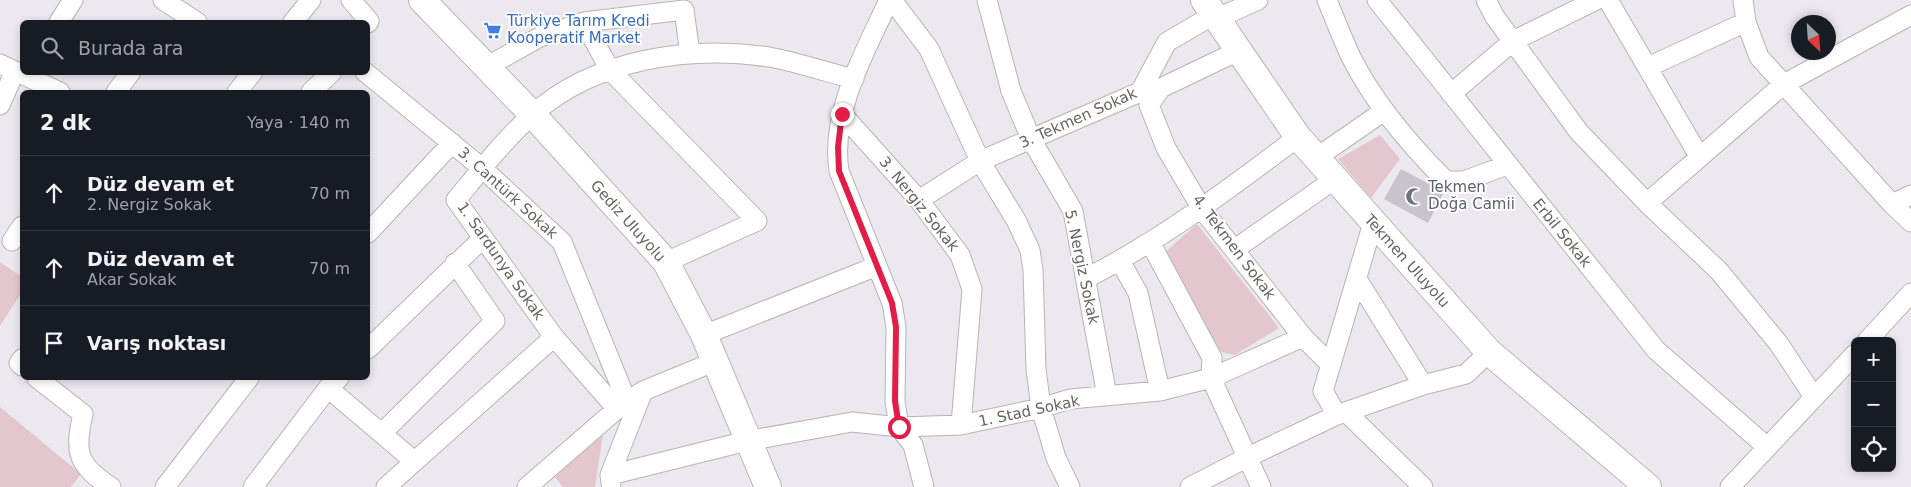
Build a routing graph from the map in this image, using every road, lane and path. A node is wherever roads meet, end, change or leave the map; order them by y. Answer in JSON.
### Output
{"nodes":[{"id":1,"x":73,"y":0,"type":"edge"},
{"id":2,"x":311,"y":0,"type":"edge"},
{"id":3,"x":351,"y":0,"type":"edge"},
{"id":4,"x":422,"y":0,"type":"edge"},
{"id":5,"x":875,"y":0,"type":"edge"},
{"id":6,"x":890,"y":0,"type":"edge"},
{"id":7,"x":1258,"y":0,"type":"edge"},
{"id":8,"x":1327,"y":0,"type":"edge"},
{"id":9,"x":1377,"y":0,"type":"edge"},
{"id":10,"x":1486,"y":0,"type":"edge"},
{"id":11,"x":1596,"y":0,"type":"edge"},
{"id":12,"x":1608,"y":0,"type":"edge"},
{"id":13,"x":1743,"y":0,"type":"edge"},
{"id":14,"x":991,"y":1,"type":"edge"},
{"id":15,"x":172,"y":8,"type":"edge"},
{"id":16,"x":1212,"y":11,"type":"edge"},
{"id":17,"x":1911,"y":15,"type":"edge"},
{"id":18,"x":60,"y":20,"type":"edge"},
{"id":19,"x":193,"y":20,"type":"edge"},
{"id":20,"x":295,"y":20,"type":"edge"},
{"id":21,"x":366,"y":20,"type":"edge"},
{"id":22,"x":584,"y":22,"type":"junction"},
{"id":23,"x":1746,"y":22,"type":"junction"},
{"id":24,"x":874,"y":31,"type":"junction"},
{"id":25,"x":1513,"y":41,"type":"junction"},
{"id":26,"x":1240,"y":50,"type":"junction"},
{"id":27,"x":690,"y":54,"type":"junction"},
{"id":28,"x":486,"y":67,"type":"junction"},
{"id":29,"x":1648,"y":67,"type":"junction"},
{"id":30,"x":610,"y":70,"type":"junction"},
{"id":31,"x":18,"y":71,"type":"edge"},
{"id":32,"x":26,"y":75,"type":"edge"},
{"id":33,"x":129,"y":75,"type":"edge"},
{"id":34,"x":251,"y":75,"type":"edge"},
{"id":35,"x":329,"y":75,"type":"edge"},
{"id":36,"x":369,"y":75,"type":"edge"},
{"id":37,"x":854,"y":79,"type":"junction"},
{"id":38,"x":1784,"y":84,"type":"junction"},
{"id":39,"x":56,"y":90,"type":"edge"},
{"id":40,"x":118,"y":90,"type":"edge"},
{"id":41,"x":239,"y":90,"type":"edge"},
{"id":42,"x":313,"y":90,"type":"edge"},
{"id":43,"x":1450,"y":94,"type":"junction"},
{"id":44,"x":0,"y":103,"type":"edge"},
{"id":45,"x":1384,"y":111,"type":"junction"},
{"id":46,"x":842,"y":114,"type":"junction"},
{"id":47,"x":533,"y":115,"type":"junction"},
{"id":48,"x":1298,"y":137,"type":"junction"},
{"id":49,"x":1031,"y":139,"type":"junction"},
{"id":50,"x":452,"y":143,"type":"junction"},
{"id":51,"x":1699,"y":156,"type":"junction"},
{"id":52,"x":1316,"y":158,"type":"junction"},
{"id":53,"x":980,"y":161,"type":"junction"},
{"id":54,"x":1506,"y":165,"type":"junction"},
{"id":55,"x":482,"y":168,"type":"junction"},
{"id":56,"x":1335,"y":180,"type":"junction"},
{"id":57,"x":1911,"y":195,"type":"edge"},
{"id":58,"x":919,"y":200,"type":"junction"},
{"id":59,"x":1646,"y":203,"type":"junction"},
{"id":60,"x":1892,"y":204,"type":"junction"},
{"id":61,"x":1202,"y":209,"type":"junction"},
{"id":62,"x":1911,"y":222,"type":"edge"},
{"id":63,"x":1373,"y":223,"type":"junction"},
{"id":64,"x":20,"y":229,"type":"edge"},
{"id":65,"x":370,"y":231,"type":"edge"},
{"id":66,"x":483,"y":238,"type":"junction"},
{"id":67,"x":12,"y":241,"type":"dead end"},
{"id":68,"x":1151,"y":244,"type":"junction"},
{"id":69,"x":1235,"y":249,"type":"junction"},
{"id":70,"x":1120,"y":261,"type":"junction"},
{"id":71,"x":666,"y":262,"type":"junction"},
{"id":72,"x":455,"y":263,"type":"junction"},
{"id":73,"x":877,"y":266,"type":"junction"},
{"id":74,"x":1087,"y":278,"type":"junction"},
{"id":75,"x":1357,"y":279,"type":"junction"},
{"id":76,"x":1911,"y":293,"type":"edge"},
{"id":77,"x":704,"y":335,"type":"junction"},
{"id":78,"x":554,"y":337,"type":"junction"},
{"id":79,"x":1303,"y":337,"type":"junction"},
{"id":80,"x":1871,"y":337,"type":"edge"},
{"id":81,"x":370,"y":347,"type":"edge"},
{"id":82,"x":1489,"y":352,"type":"junction"},
{"id":83,"x":1851,"y":358,"type":"edge"},
{"id":84,"x":716,"y":361,"type":"junction"},
{"id":85,"x":1331,"y":365,"type":"junction"},
{"id":86,"x":1211,"y":378,"type":"junction"},
{"id":87,"x":44,"y":380,"type":"edge"},
{"id":88,"x":247,"y":380,"type":"edge"},
{"id":89,"x":333,"y":383,"type":"edge"},
{"id":90,"x":58,"y":384,"type":"edge"},
{"id":91,"x":1423,"y":385,"type":"junction"},
{"id":92,"x":643,"y":391,"type":"junction"},
{"id":93,"x":1160,"y":391,"type":"junction"},
{"id":94,"x":1107,"y":396,"type":"junction"},
{"id":95,"x":1814,"y":397,"type":"junction"},
{"id":96,"x":622,"y":406,"type":"junction"},
{"id":97,"x":1041,"y":408,"type":"junction"},
{"id":98,"x":1342,"y":413,"type":"junction"},
{"id":99,"x":961,"y":425,"type":"junction"},
{"id":100,"x":899,"y":427,"type":"junction"},
{"id":101,"x":382,"y":433,"type":"junction"},
{"id":102,"x":747,"y":441,"type":"junction"},
{"id":103,"x":1767,"y":447,"type":"junction"},
{"id":104,"x":1248,"y":457,"type":"junction"},
{"id":105,"x":414,"y":461,"type":"junction"},
{"id":106,"x":610,"y":481,"type":"edge"},
{"id":107,"x":91,"y":482,"type":"edge"},
{"id":108,"x":1639,"y":484,"type":"edge"},
{"id":109,"x":111,"y":487,"type":"edge"},
{"id":110,"x":165,"y":487,"type":"edge"},
{"id":111,"x":253,"y":487,"type":"edge"},
{"id":112,"x":386,"y":487,"type":"edge"},
{"id":113,"x":527,"y":487,"type":"edge"},
{"id":114,"x":768,"y":487,"type":"edge"},
{"id":115,"x":924,"y":487,"type":"edge"},
{"id":116,"x":1070,"y":487,"type":"edge"},
{"id":117,"x":1190,"y":487,"type":"edge"},
{"id":118,"x":1261,"y":487,"type":"edge"},
{"id":119,"x":1422,"y":487,"type":"edge"},
{"id":120,"x":1730,"y":487,"type":"edge"}],
"edges":[{"from":1,"to":18,"type":"street"},
{"from":2,"to":20,"type":"street"},
{"from":3,"to":21,"type":"street"},
{"from":4,"to":28,"type":"street","name":"Gediz Uluyolu"},
{"from":5,"to":24,"type":"street"},
{"from":6,"to":24,"type":"street"},
{"from":6,"to":53,"type":"street"},
{"from":7,"to":16,"type":"street","name":"3. Tekmen Sokak"},
{"from":8,"to":45,"type":"street"},
{"from":9,"to":43,"type":"street","name":"Erbil Sokak"},
{"from":10,"to":25,"type":"street"},
{"from":11,"to":25,"type":"street"},
{"from":12,"to":29,"type":"street"},
{"from":13,"to":23,"type":"street"},
{"from":14,"to":49,"type":"street","name":"5. Nergiz Sokak"},
{"from":15,"to":19,"type":"street"},
{"from":16,"to":26,"type":"street","name":"Tekmen Uluyolu"},
{"from":16,"to":49,"type":"street","name":"3. Tekmen Sokak"},
{"from":17,"to":38,"type":"street"},
{"from":22,"to":27,"type":"street"},
{"from":22,"to":28,"type":"street"},
{"from":22,"to":30,"type":"street"},
{"from":23,"to":29,"type":"street"},
{"from":23,"to":38,"type":"street"},
{"from":24,"to":37,"type":"street"},
{"from":25,"to":43,"type":"street"},
{"from":25,"to":59,"type":"street"},
{"from":26,"to":48,"type":"street","name":"Tekmen Uluyolu"},
{"from":26,"to":61,"type":"street","name":"4. Tekmen Sokak"},
{"from":27,"to":30,"type":"street","name":"1. Sardunya Sokak"},
{"from":27,"to":37,"type":"street","name":"1. Sardunya Sokak"},
{"from":28,"to":47,"type":"street","name":"Gediz Uluyolu"},
{"from":29,"to":51,"type":"street"},
{"from":30,"to":47,"type":"street","name":"1. Sardunya Sokak"},
{"from":30,"to":71,"type":"street"},
{"from":31,"to":44,"type":"street"},
{"from":32,"to":39,"type":"street"},
{"from":33,"to":40,"type":"street"},
{"from":34,"to":41,"type":"street"},
{"from":35,"to":42,"type":"street"},
{"from":36,"to":50,"type":"street","name":"3. Cantürk Sokak"},
{"from":37,"to":46,"type":"street"},
{"from":38,"to":51,"type":"street"},
{"from":38,"to":60,"type":"street"},
{"from":43,"to":54,"type":"street","name":"Erbil Sokak"},
{"from":45,"to":52,"type":"street"},
{"from":45,"to":54,"type":"street"},
{"from":46,"to":58,"type":"street","name":"3. Nergiz Sokak"},
{"from":46,"to":73,"type":"street"},
{"from":47,"to":55,"type":"street","name":"1. Sardunya Sokak"},
{"from":47,"to":71,"type":"street","name":"Gediz Uluyolu"},
{"from":48,"to":52,"type":"street","name":"Tekmen Uluyolu"},
{"from":48,"to":61,"type":"street"},
{"from":49,"to":53,"type":"street","name":"3. Tekmen Sokak"},
{"from":49,"to":74,"type":"street","name":"5. Nergiz Sokak"},
{"from":50,"to":55,"type":"street","name":"3. Cantürk Sokak"},
{"from":50,"to":65,"type":"street"},
{"from":51,"to":59,"type":"street"},
{"from":52,"to":56,"type":"street","name":"Tekmen Uluyolu"},
{"from":53,"to":58,"type":"street","name":"3. Tekmen Sokak"},
{"from":53,"to":97,"type":"street"},
{"from":54,"to":103,"type":"street","name":"Erbil Sokak"},
{"from":55,"to":66,"type":"street","name":"1. Sardunya Sokak"},
{"from":55,"to":96,"type":"street","name":"3. Cantürk Sokak"},
{"from":56,"to":63,"type":"street","name":"Tekmen Uluyolu"},
{"from":56,"to":69,"type":"street"},
{"from":57,"to":60,"type":"street"},
{"from":58,"to":99,"type":"street","name":"3. Nergiz Sokak"},
{"from":59,"to":95,"type":"street"},
{"from":60,"to":62,"type":"street"},
{"from":61,"to":68,"type":"street"},
{"from":61,"to":69,"type":"street","name":"4. Tekmen Sokak"},
{"from":63,"to":75,"type":"street"},
{"from":63,"to":82,"type":"street","name":"Tekmen Uluyolu"},
{"from":64,"to":67,"type":"street"},
{"from":66,"to":72,"type":"street"},
{"from":66,"to":78,"type":"street","name":"1. Sardunya Sokak"},
{"from":68,"to":70,"type":"street"},
{"from":68,"to":86,"type":"street"},
{"from":69,"to":79,"type":"street","name":"4. Tekmen Sokak"},
{"from":70,"to":74,"type":"street"},
{"from":70,"to":93,"type":"street"},
{"from":71,"to":77,"type":"street","name":"Gediz Uluyolu"},
{"from":72,"to":81,"type":"street"},
{"from":72,"to":101,"type":"street"},
{"from":73,"to":77,"type":"street"},
{"from":73,"to":100,"type":"street"},
{"from":74,"to":94,"type":"street","name":"5. Nergiz Sokak"},
{"from":75,"to":85,"type":"street"},
{"from":75,"to":91,"type":"street"},
{"from":76,"to":80,"type":"street"},
{"from":77,"to":84,"type":"street","name":"Gediz Uluyolu"},
{"from":78,"to":96,"type":"street","name":"1. Sardunya Sokak"},
{"from":78,"to":105,"type":"street"},
{"from":79,"to":85,"type":"street","name":"4. Tekmen Sokak"},
{"from":79,"to":86,"type":"street","name":"1. Stad Sokak"},
{"from":82,"to":91,"type":"street"},
{"from":82,"to":108,"type":"street","name":"Tekmen Uluyolu"},
{"from":83,"to":95,"type":"street"},
{"from":84,"to":92,"type":"street"},
{"from":84,"to":102,"type":"street","name":"Gediz Uluyolu"},
{"from":85,"to":98,"type":"street"},
{"from":86,"to":93,"type":"street","name":"1. Stad Sokak"},
{"from":86,"to":104,"type":"street"},
{"from":87,"to":90,"type":"street"},
{"from":88,"to":110,"type":"street"},
{"from":89,"to":101,"type":"street"},
{"from":89,"to":111,"type":"street"},
{"from":90,"to":107,"type":"street"},
{"from":91,"to":98,"type":"street"},
{"from":92,"to":96,"type":"street"},
{"from":92,"to":106,"type":"street"},
{"from":93,"to":94,"type":"street","name":"1. Stad Sokak"},
{"from":94,"to":97,"type":"street","name":"1. Stad Sokak"},
{"from":95,"to":103,"type":"street"},
{"from":96,"to":113,"type":"street"},
{"from":97,"to":99,"type":"street","name":"1. Stad Sokak"},
{"from":97,"to":116,"type":"street"},
{"from":98,"to":104,"type":"street"},
{"from":98,"to":119,"type":"street"},
{"from":99,"to":100,"type":"street","name":"1. Stad Sokak"},
{"from":100,"to":102,"type":"street","name":"1. Stad Sokak"},
{"from":100,"to":115,"type":"street"},
{"from":101,"to":105,"type":"street"},
{"from":102,"to":106,"type":"street","name":"1. Stad Sokak"},
{"from":102,"to":114,"type":"street","name":"Gediz Uluyolu"},
{"from":103,"to":120,"type":"street"},
{"from":104,"to":117,"type":"street"},
{"from":104,"to":118,"type":"street"},
{"from":105,"to":112,"type":"street"},
{"from":107,"to":109,"type":"street"}]}
